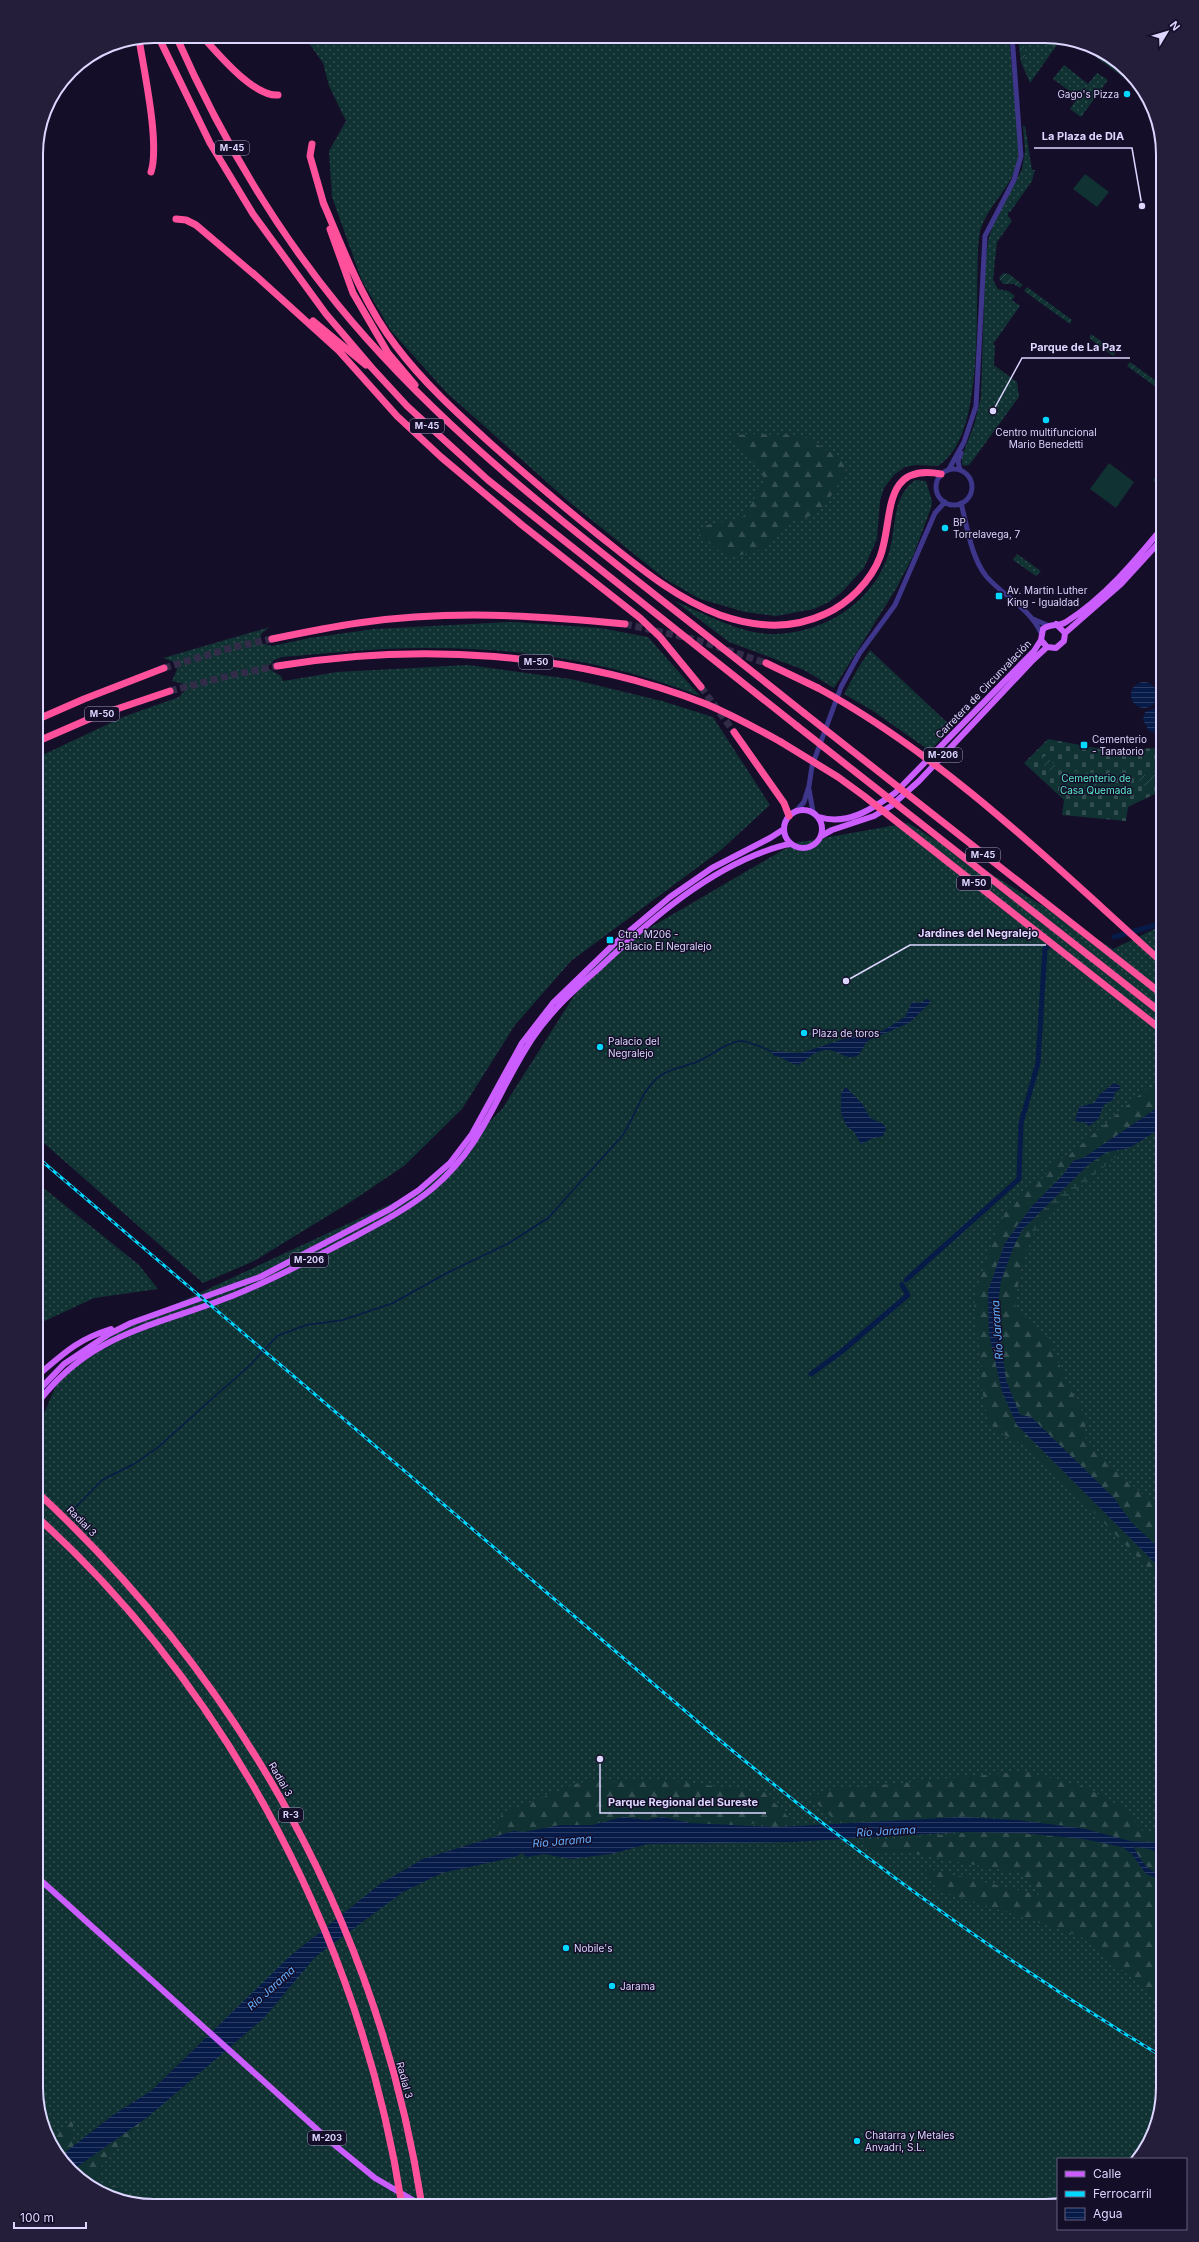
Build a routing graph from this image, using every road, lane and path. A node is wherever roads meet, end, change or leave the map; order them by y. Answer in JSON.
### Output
{"nodes":[{"id":1,"x":161,"y":43,"type":"edge"},
{"id":2,"x":179,"y":43,"type":"edge"},
{"id":3,"x":208,"y":43,"type":"edge"},
{"id":4,"x":1013,"y":43,"type":"edge"},
{"id":5,"x":140,"y":44,"type":"edge"},
{"id":6,"x":278,"y":96,"type":"dead end"},
{"id":7,"x":312,"y":144,"type":"dead end"},
{"id":8,"x":151,"y":172,"type":"dead end"},
{"id":9,"x":323,"y":202,"type":"junction"},
{"id":10,"x":176,"y":219,"type":"dead end"},
{"id":11,"x":253,"y":273,"type":"junction"},
{"id":12,"x":372,"y":368,"type":"junction"},
{"id":13,"x":420,"y":396,"type":"junction"},
{"id":14,"x":964,"y":442,"type":"junction"},
{"id":15,"x":949,"y":469,"type":"junction"},
{"id":16,"x":960,"y":470,"type":"junction"},
{"id":17,"x":941,"y":474,"type":"junction"},
{"id":18,"x":938,"y":496,"type":"junction"},
{"id":19,"x":945,"y":502,"type":"junction"},
{"id":20,"x":961,"y":503,"type":"junction"},
{"id":21,"x":936,"y":512,"type":"junction"},
{"id":22,"x":1156,"y":535,"type":"edge"},
{"id":23,"x":1156,"y":546,"type":"edge"},
{"id":24,"x":1031,"y":617,"type":"junction"},
{"id":25,"x":624,"y":624,"type":"tunnel mouth"},
{"id":26,"x":1056,"y":624,"type":"junction"},
{"id":27,"x":1048,"y":625,"type":"junction"},
{"id":28,"x":1065,"y":633,"type":"junction"},
{"id":29,"x":1041,"y":636,"type":"junction"},
{"id":30,"x":272,"y":639,"type":"tunnel mouth"},
{"id":31,"x":1047,"y":648,"type":"junction"},
{"id":32,"x":766,"y":664,"type":"tunnel mouth"},
{"id":33,"x":277,"y":666,"type":"tunnel mouth"},
{"id":34,"x":164,"y":668,"type":"tunnel mouth"},
{"id":35,"x":701,"y":687,"type":"tunnel mouth"},
{"id":36,"x":170,"y":691,"type":"tunnel mouth"},
{"id":37,"x":43,"y":717,"type":"edge"},
{"id":38,"x":734,"y":732,"type":"tunnel mouth"},
{"id":39,"x":43,"y":739,"type":"edge"},
{"id":40,"x":809,"y":786,"type":"junction"},
{"id":41,"x":796,"y":811,"type":"junction"},
{"id":42,"x":813,"y":812,"type":"junction"},
{"id":43,"x":788,"y":816,"type":"junction"},
{"id":44,"x":819,"y":817,"type":"junction"},
{"id":45,"x":784,"y":829,"type":"junction"},
{"id":46,"x":821,"y":836,"type":"junction"},
{"id":47,"x":791,"y":844,"type":"junction"},
{"id":48,"x":1156,"y":958,"type":"edge"},
{"id":49,"x":1156,"y":990,"type":"edge"},
{"id":50,"x":1156,"y":1008,"type":"edge"},
{"id":51,"x":1156,"y":1025,"type":"edge"},
{"id":52,"x":132,"y":1323,"type":"junction"},
{"id":53,"x":43,"y":1371,"type":"edge"},
{"id":54,"x":43,"y":1384,"type":"edge"},
{"id":55,"x":43,"y":1396,"type":"edge"},
{"id":56,"x":43,"y":1498,"type":"edge"},
{"id":57,"x":43,"y":1523,"type":"edge"},
{"id":58,"x":43,"y":1882,"type":"edge"},
{"id":59,"x":401,"y":2199,"type":"edge"},
{"id":60,"x":410,"y":2199,"type":"edge"},
{"id":61,"x":421,"y":2199,"type":"edge"}],
"edges":[{"from":1,"to":12,"type":"highway","number":"M-45"},
{"from":2,"to":13,"type":"highway","number":"M-45"},
{"from":3,"to":6,"type":"highway"},
{"from":4,"to":14,"type":"street"},
{"from":5,"to":8,"type":"highway"},
{"from":7,"to":9,"type":"highway"},
{"from":9,"to":13,"type":"highway"},
{"from":9,"to":17,"type":"highway"},
{"from":10,"to":11,"type":"highway"},
{"from":11,"to":12,"type":"highway"},
{"from":11,"to":35,"type":"highway"},
{"from":12,"to":50,"type":"highway","number":"M-45","bridge":true},
{"from":13,"to":49,"type":"highway","number":"M-45","bridge":true},
{"from":14,"to":15,"type":"street"},
{"from":14,"to":16,"type":"street"},
{"from":15,"to":16,"type":"street"},
{"from":15,"to":17,"type":"street"},
{"from":16,"to":20,"type":"street"},
{"from":17,"to":18,"type":"street"},
{"from":18,"to":19,"type":"street"},
{"from":18,"to":21,"type":"street"},
{"from":19,"to":20,"type":"street"},
{"from":19,"to":21,"type":"street"},
{"from":20,"to":24,"type":"street"},
{"from":21,"to":40,"type":"street"},
{"from":22,"to":26,"type":"main road"},
{"from":23,"to":28,"type":"main road","number":"M-206"},
{"from":24,"to":27,"type":"street"},
{"from":24,"to":29,"type":"street"},
{"from":25,"to":30,"type":"highway"},
{"from":26,"to":27,"type":"main road"},
{"from":26,"to":28,"type":"main road"},
{"from":27,"to":29,"type":"main road","number":"M-206"},
{"from":28,"to":31,"type":"main road","number":"M-206"},
{"from":29,"to":31,"type":"main road"},
{"from":29,"to":44,"type":"main road","name":"Carretera de Circunvalación","number":"M-206"},
{"from":31,"to":46,"type":"main road","name":"Carretera de Circunvalación","number":"M-206"},
{"from":32,"to":48,"type":"highway","bridge":true},
{"from":33,"to":51,"type":"highway","number":"M-50","bridge":true},
{"from":34,"to":37,"type":"highway","number":"M-50"},
{"from":36,"to":39,"type":"highway","number":"M-50"},
{"from":38,"to":43,"type":"highway"},
{"from":40,"to":41,"type":"street"},
{"from":40,"to":42,"type":"street"},
{"from":41,"to":42,"type":"main road"},
{"from":41,"to":43,"type":"main road"},
{"from":42,"to":44,"type":"main road"},
{"from":43,"to":45,"type":"main road"},
{"from":44,"to":46,"type":"main road"},
{"from":45,"to":47,"type":"main road"},
{"from":45,"to":52,"type":"main road","number":"M-206"},
{"from":46,"to":47,"type":"main road","number":"M-206"},
{"from":47,"to":55,"type":"main road","number":"M-206"},
{"from":52,"to":53,"type":"main road"},
{"from":52,"to":54,"type":"main road","number":"M-206"},
{"from":56,"to":61,"type":"highway","name":"Radial 3","number":"R-3","bridge":true},
{"from":57,"to":59,"type":"highway","number":"R-3","bridge":true},
{"from":58,"to":60,"type":"main road","number":"M-203"}]}
